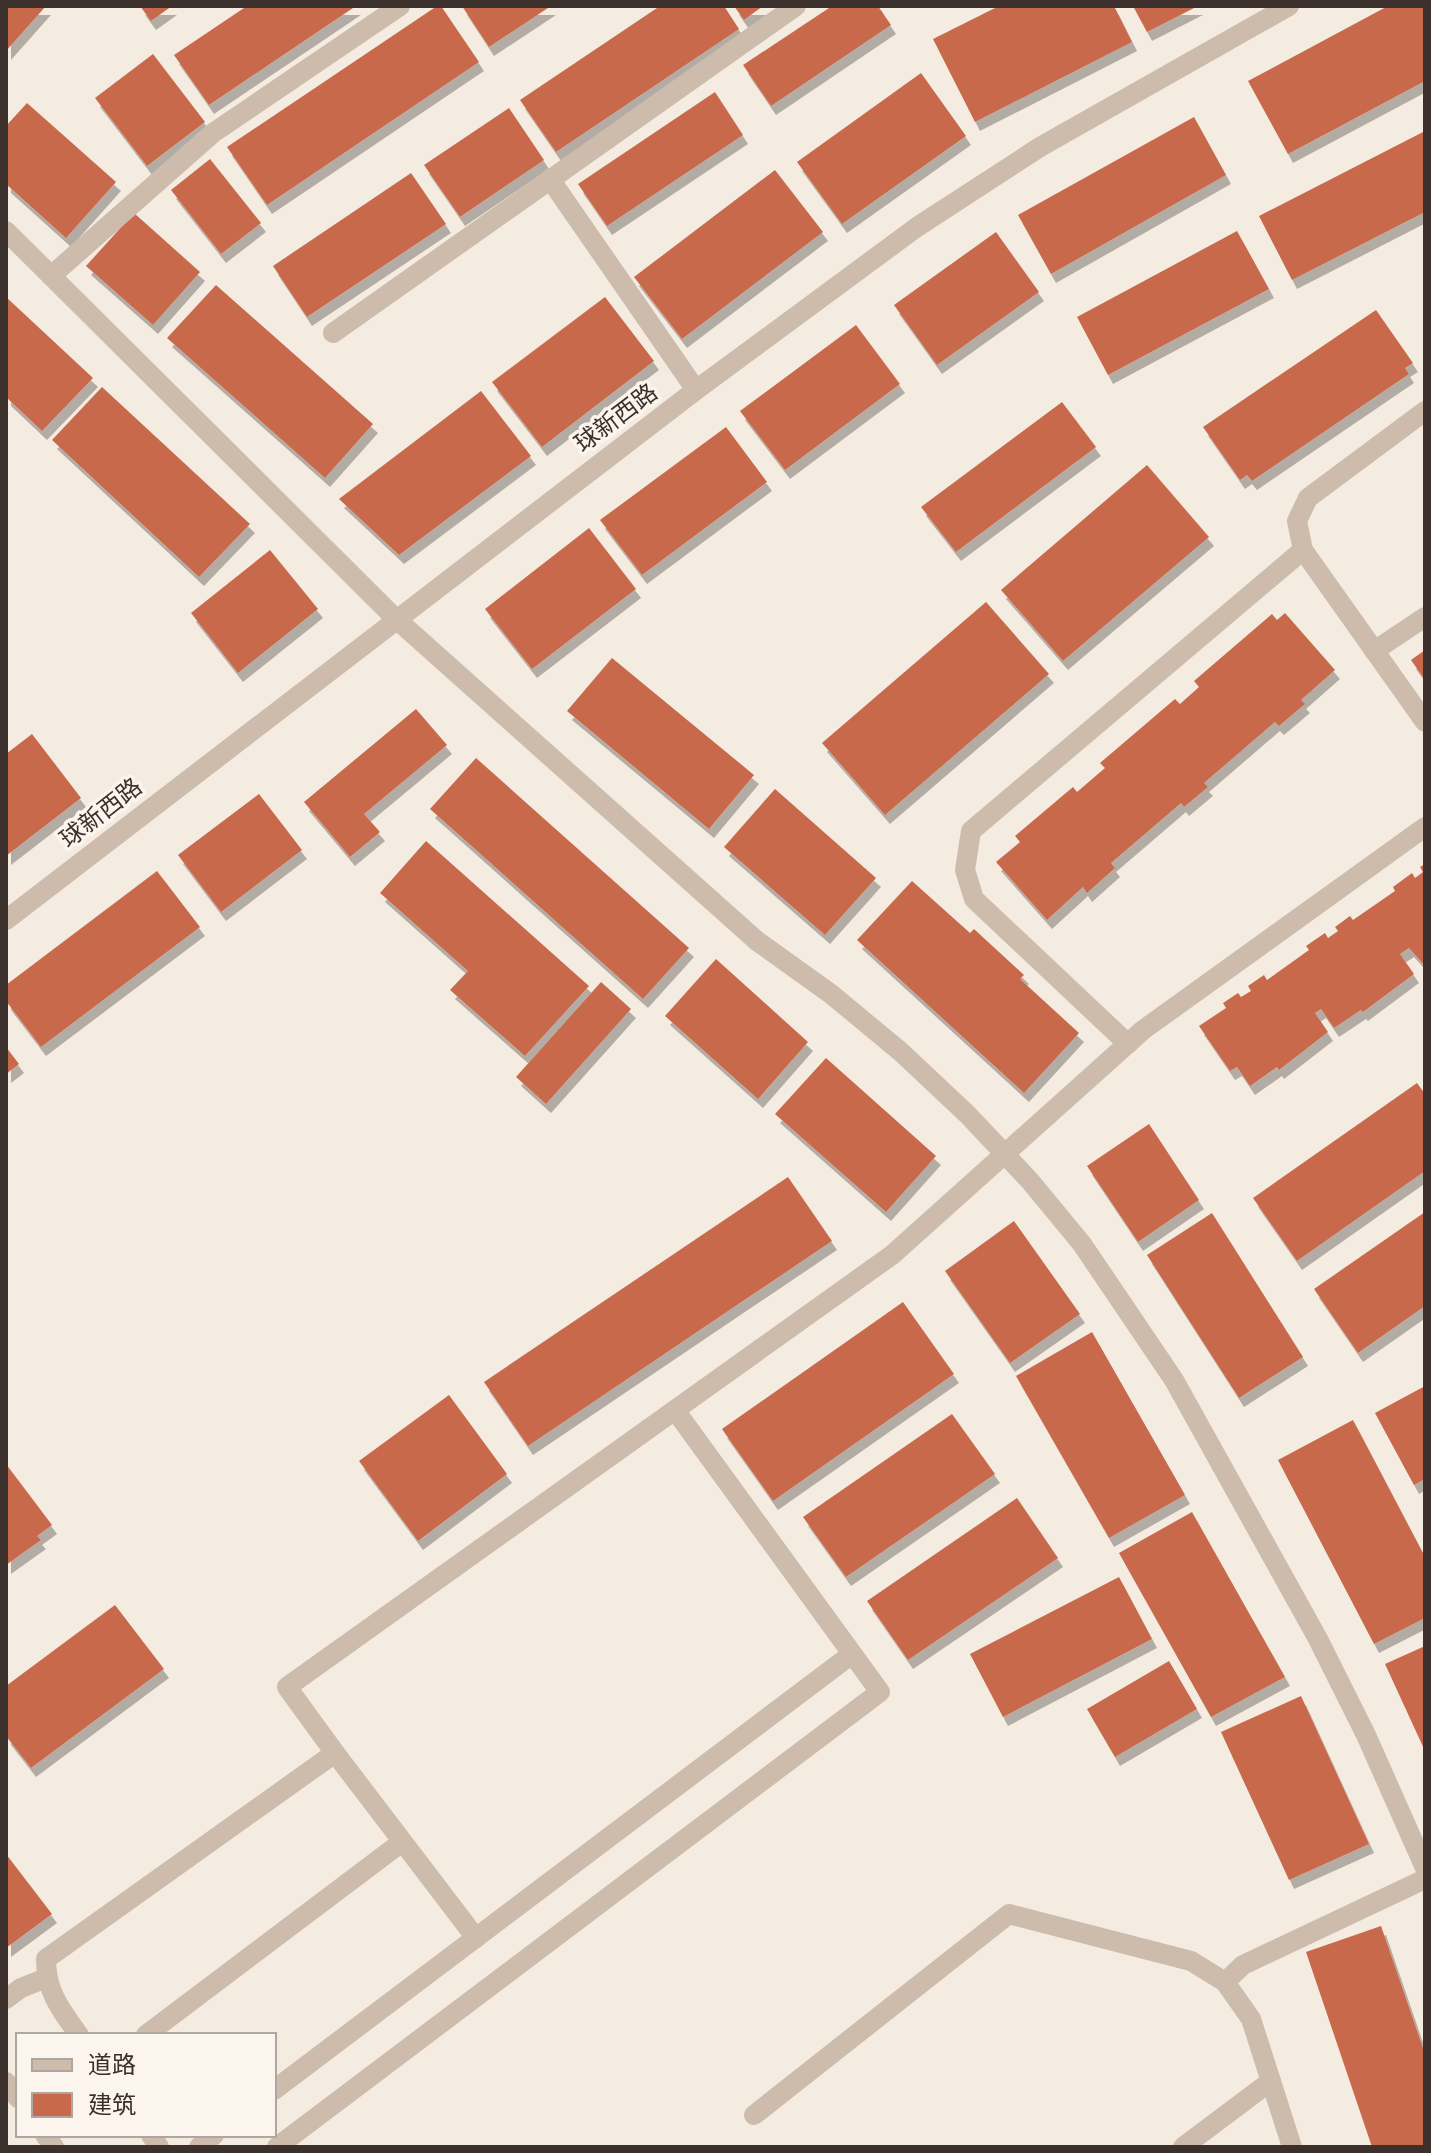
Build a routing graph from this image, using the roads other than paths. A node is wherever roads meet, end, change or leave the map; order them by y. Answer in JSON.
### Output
{"nodes":[{"id":1,"x":400,"y":6,"type":"edge"},
{"id":2,"x":796,"y":6,"type":"edge"},
{"id":3,"x":1289,"y":6,"type":"edge"},
{"id":4,"x":550,"y":179,"type":"junction"},
{"id":5,"x":6,"y":231,"type":"edge"},
{"id":6,"x":51,"y":276,"type":"junction"},
{"id":7,"x":333,"y":333,"type":"dead end"},
{"id":8,"x":696,"y":390,"type":"junction"},
{"id":9,"x":1425,"y":411,"type":"edge"},
{"id":10,"x":1303,"y":550,"type":"junction"},
{"id":11,"x":1425,"y":617,"type":"edge"},
{"id":12,"x":395,"y":618,"type":"junction"},
{"id":13,"x":1374,"y":651,"type":"junction"},
{"id":14,"x":1425,"y":722,"type":"edge"},
{"id":15,"x":1425,"y":827,"type":"edge"},
{"id":16,"x":6,"y":920,"type":"edge"},
{"id":17,"x":1128,"y":1044,"type":"junction"},
{"id":18,"x":1006,"y":1156,"type":"junction"},
{"id":19,"x":675,"y":1410,"type":"junction"},
{"id":20,"x":852,"y":1654,"type":"junction"},
{"id":21,"x":335,"y":1753,"type":"junction"},
{"id":22,"x":402,"y":1842,"type":"junction"},
{"id":23,"x":1425,"y":1868,"type":"edge"},
{"id":24,"x":1425,"y":1879,"type":"edge"},
{"id":25,"x":476,"y":1938,"type":"junction"},
{"id":26,"x":46,"y":1978,"type":"junction"},
{"id":27,"x":1225,"y":1982,"type":"junction"},
{"id":28,"x":6,"y":1999,"type":"edge"},
{"id":29,"x":78,"y":2033,"type":"edge"},
{"id":30,"x":149,"y":2033,"type":"edge"},
{"id":31,"x":1271,"y":2081,"type":"junction"},
{"id":32,"x":276,"y":2088,"type":"edge"},
{"id":33,"x":754,"y":2115,"type":"dead end"},
{"id":34,"x":277,"y":2147,"type":"edge"},
{"id":35,"x":1183,"y":2147,"type":"edge"},
{"id":36,"x":1292,"y":2147,"type":"edge"}],
"edges":[{"from":1,"to":6,"type":"street"},
{"from":2,"to":4,"type":"street"},
{"from":3,"to":8,"type":"street","name":"球新西路"},
{"from":4,"to":7,"type":"street"},
{"from":4,"to":8,"type":"street"},
{"from":5,"to":6,"type":"street"},
{"from":6,"to":12,"type":"street"},
{"from":8,"to":12,"type":"street","name":"球新西路"},
{"from":9,"to":10,"type":"street"},
{"from":10,"to":13,"type":"street"},
{"from":10,"to":17,"type":"street"},
{"from":11,"to":13,"type":"street"},
{"from":12,"to":16,"type":"street","name":"球新西路"},
{"from":12,"to":18,"type":"street"},
{"from":13,"to":14,"type":"street"},
{"from":15,"to":17,"type":"street"},
{"from":17,"to":18,"type":"street"},
{"from":18,"to":19,"type":"street"},
{"from":18,"to":23,"type":"street"},
{"from":19,"to":20,"type":"street"},
{"from":19,"to":21,"type":"street"},
{"from":20,"to":25,"type":"street"},
{"from":20,"to":34,"type":"street"},
{"from":21,"to":22,"type":"street"},
{"from":21,"to":26,"type":"street"},
{"from":22,"to":25,"type":"street"},
{"from":22,"to":30,"type":"street"},
{"from":24,"to":27,"type":"street"},
{"from":25,"to":32,"type":"street"},
{"from":26,"to":28,"type":"street"},
{"from":26,"to":29,"type":"street"},
{"from":27,"to":31,"type":"street"},
{"from":27,"to":33,"type":"street"},
{"from":31,"to":35,"type":"street"},
{"from":31,"to":36,"type":"street"}]}
